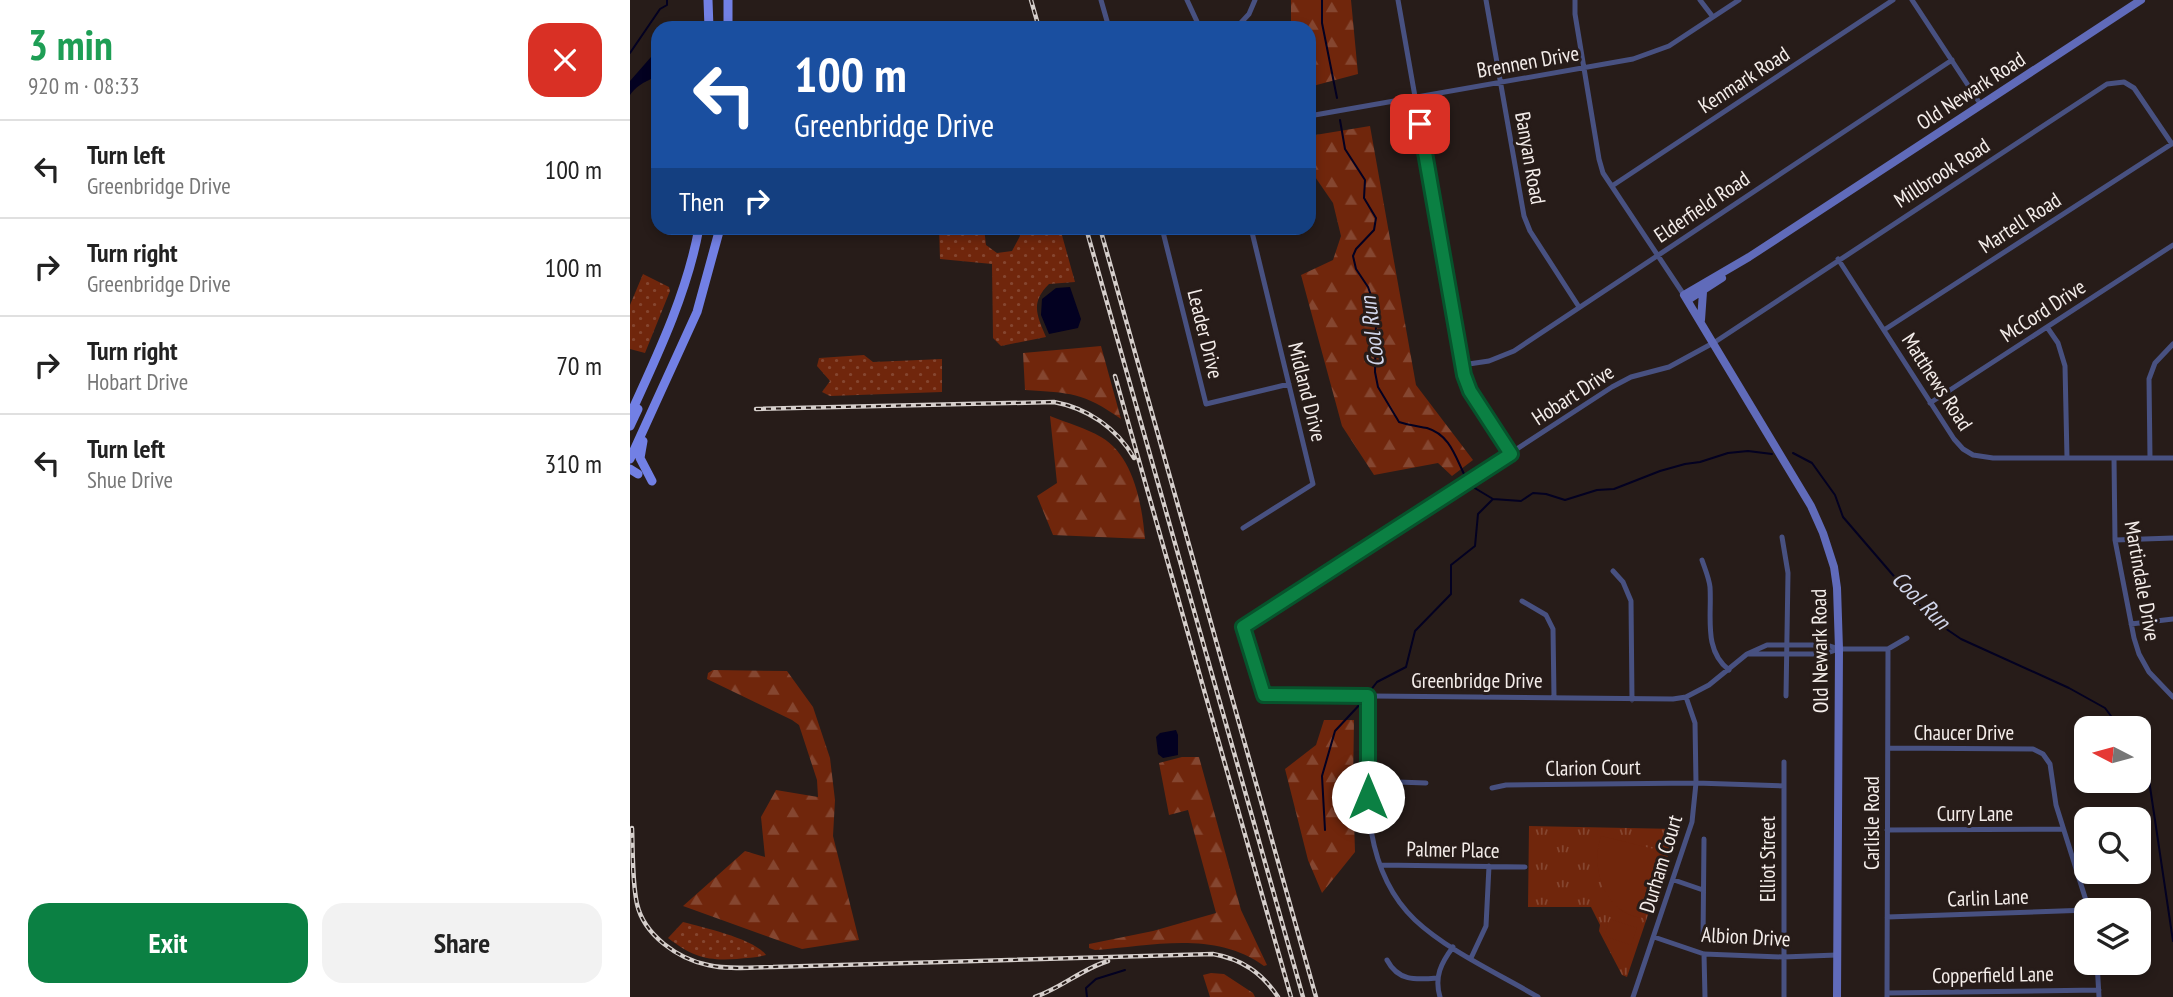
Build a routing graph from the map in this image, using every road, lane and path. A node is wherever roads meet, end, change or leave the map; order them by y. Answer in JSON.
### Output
{"nodes":[{"id":1,"x":708,"y":0,"type":"edge"},
{"id":2,"x":728,"y":0,"type":"edge"},
{"id":3,"x":1101,"y":0,"type":"edge"},
{"id":4,"x":1187,"y":0,"type":"edge"},
{"id":5,"x":1255,"y":0,"type":"edge"},
{"id":6,"x":1398,"y":0,"type":"edge"},
{"id":7,"x":1486,"y":0,"type":"edge"},
{"id":8,"x":1575,"y":0,"type":"edge"},
{"id":9,"x":1700,"y":0,"type":"edge"},
{"id":10,"x":1739,"y":0,"type":"edge"},
{"id":11,"x":1893,"y":0,"type":"edge"},
{"id":12,"x":1912,"y":0,"type":"edge"},
{"id":13,"x":2141,"y":0,"type":"edge"},
{"id":14,"x":1713,"y":17,"type":"junction"},
{"id":15,"x":709,"y":21,"type":"edge"},
{"id":16,"x":728,"y":21,"type":"edge"},
{"id":17,"x":1107,"y":21,"type":"edge"},
{"id":18,"x":1197,"y":21,"type":"edge"},
{"id":19,"x":1243,"y":21,"type":"edge"},
{"id":20,"x":1952,"y":60,"type":"junction"},
{"id":21,"x":1584,"y":68,"type":"junction"},
{"id":22,"x":1500,"y":83,"type":"junction"},
{"id":23,"x":1415,"y":97,"type":"junction"},
{"id":24,"x":1981,"y":105,"type":"junction"},
{"id":25,"x":1316,"y":115,"type":"edge"},
{"id":26,"x":2172,"y":143,"type":"edge"},
{"id":27,"x":1612,"y":186,"type":"junction"},
{"id":28,"x":697,"y":235,"type":"edge"},
{"id":29,"x":718,"y":235,"type":"edge"},
{"id":30,"x":1165,"y":235,"type":"edge"},
{"id":31,"x":1253,"y":235,"type":"edge"},
{"id":32,"x":2173,"y":245,"type":"edge"},
{"id":33,"x":1658,"y":255,"type":"junction"},
{"id":34,"x":1749,"y":257,"type":"junction"},
{"id":35,"x":1839,"y":259,"type":"junction"},
{"id":36,"x":1703,"y":291,"type":"junction"},
{"id":37,"x":1686,"y":297,"type":"junction"},
{"id":38,"x":1579,"y":307,"type":"junction"},
{"id":39,"x":1701,"y":320,"type":"junction"},
{"id":40,"x":2048,"y":327,"type":"junction"},
{"id":41,"x":1884,"y":330,"type":"junction"},
{"id":42,"x":1714,"y":341,"type":"junction"},
{"id":43,"x":2173,"y":344,"type":"edge"},
{"id":44,"x":1462,"y":365,"type":"junction"},
{"id":45,"x":647,"y":377,"type":"junction"},
{"id":46,"x":1289,"y":384,"type":"junction"},
{"id":47,"x":1930,"y":402,"type":"junction"},
{"id":48,"x":651,"y":413,"type":"junction"},
{"id":49,"x":630,"y":415,"type":"edge"},
{"id":50,"x":630,"y":426,"type":"edge"},
{"id":51,"x":1511,"y":454,"type":"junction"},
{"id":52,"x":2067,"y":458,"type":"junction"},
{"id":53,"x":2114,"y":458,"type":"junction"},
{"id":54,"x":2150,"y":458,"type":"junction"},
{"id":55,"x":2173,"y":458,"type":"edge"},
{"id":56,"x":630,"y":459,"type":"edge"},
{"id":57,"x":652,"y":481,"type":"dead end"},
{"id":58,"x":1243,"y":528,"type":"dead end"},
{"id":59,"x":1782,"y":537,"type":"dead end"},
{"id":60,"x":2173,"y":538,"type":"edge"},
{"id":61,"x":2115,"y":540,"type":"junction"},
{"id":62,"x":1702,"y":560,"type":"dead end"},
{"id":63,"x":1613,"y":571,"type":"dead end"},
{"id":64,"x":1522,"y":601,"type":"dead end"},
{"id":65,"x":2173,"y":619,"type":"edge"},
{"id":66,"x":2131,"y":624,"type":"junction"},
{"id":67,"x":1243,"y":627,"type":"joint"},
{"id":68,"x":1906,"y":638,"type":"dead end"},
{"id":69,"x":1788,"y":645,"type":"junction"},
{"id":70,"x":1839,"y":649,"type":"junction"},
{"id":71,"x":1888,"y":649,"type":"junction"},
{"id":72,"x":1787,"y":653,"type":"junction"},
{"id":73,"x":1747,"y":654,"type":"junction"},
{"id":74,"x":1729,"y":670,"type":"junction"},
{"id":75,"x":1368,"y":696,"type":"junction"},
{"id":76,"x":1786,"y":696,"type":"dead end"},
{"id":77,"x":1554,"y":697,"type":"junction"},
{"id":78,"x":1686,"y":697,"type":"junction"},
{"id":79,"x":2173,"y":698,"type":"edge"},
{"id":80,"x":1632,"y":700,"type":"junction"},
{"id":81,"x":1888,"y":748,"type":"junction"},
{"id":82,"x":1784,"y":762,"type":"dead end"},
{"id":83,"x":1368,"y":781,"type":"junction"},
{"id":84,"x":1426,"y":783,"type":"dead end"},
{"id":85,"x":1696,"y":783,"type":"junction"},
{"id":86,"x":1784,"y":786,"type":"junction"},
{"id":87,"x":1492,"y":788,"type":"dead end"},
{"id":88,"x":2063,"y":829,"type":"junction"},
{"id":89,"x":1887,"y":830,"type":"junction"},
{"id":90,"x":1703,"y":839,"type":"dead end"},
{"id":91,"x":1380,"y":865,"type":"junction"},
{"id":92,"x":1489,"y":866,"type":"junction"},
{"id":93,"x":1525,"y":867,"type":"dead end"},
{"id":94,"x":1674,"y":880,"type":"junction"},
{"id":95,"x":1703,"y":890,"type":"junction"},
{"id":96,"x":2085,"y":898,"type":"edge"},
{"id":97,"x":2074,"y":911,"type":"edge"},
{"id":98,"x":1887,"y":917,"type":"junction"},
{"id":99,"x":1654,"y":937,"type":"junction"},
{"id":100,"x":1703,"y":941,"type":"dead end"},
{"id":101,"x":1453,"y":947,"type":"junction"},
{"id":102,"x":1704,"y":954,"type":"junction"},
{"id":103,"x":1838,"y":955,"type":"junction"},
{"id":104,"x":1783,"y":957,"type":"junction"},
{"id":105,"x":1471,"y":958,"type":"junction"},
{"id":106,"x":1387,"y":960,"type":"dead end"},
{"id":107,"x":2098,"y":975,"type":"edge"},
{"id":108,"x":1437,"y":978,"type":"junction"},
{"id":109,"x":2099,"y":993,"type":"edge"},
{"id":110,"x":1887,"y":995,"type":"edge"},
{"id":111,"x":1440,"y":997,"type":"edge"},
{"id":112,"x":1538,"y":997,"type":"edge"},
{"id":113,"x":1633,"y":997,"type":"edge"},
{"id":114,"x":1705,"y":997,"type":"edge"},
{"id":115,"x":1784,"y":997,"type":"edge"},
{"id":116,"x":1837,"y":997,"type":"edge"}],
"edges":[{"from":1,"to":15,"type":"main road"},
{"from":2,"to":16,"type":"main road"},
{"from":3,"to":17,"type":"street"},
{"from":4,"to":18,"type":"street"},
{"from":5,"to":19,"type":"street"},
{"from":6,"to":23,"type":"street"},
{"from":7,"to":22,"type":"street","name":"Banyan Road"},
{"from":8,"to":21,"type":"street"},
{"from":9,"to":14,"type":"street"},
{"from":10,"to":14,"type":"street","name":"Brennen Drive"},
{"from":11,"to":27,"type":"street","name":"Kenmark Road"},
{"from":12,"to":20,"type":"street"},
{"from":13,"to":24,"type":"street","name":"Old Newark Road"},
{"from":14,"to":21,"type":"street","name":"Brennen Drive"},
{"from":20,"to":24,"type":"street"},
{"from":20,"to":33,"type":"street","name":"Elderfield Road"},
{"from":21,"to":22,"type":"street","name":"Brennen Drive"},
{"from":21,"to":27,"type":"street"},
{"from":22,"to":23,"type":"street","name":"Brennen Drive"},
{"from":22,"to":38,"type":"street","name":"Banyan Road"},
{"from":23,"to":25,"type":"street","name":"Brennen Drive"},
{"from":23,"to":44,"type":"street"},
{"from":24,"to":34,"type":"street","name":"Old Newark Road"},
{"from":26,"to":35,"type":"street","name":"Millbrook Road"},
{"from":26,"to":41,"type":"street","name":"Martell Road"},
{"from":27,"to":33,"type":"street"},
{"from":28,"to":45,"type":"main road"},
{"from":29,"to":48,"type":"main road"},
{"from":30,"to":46,"type":"street","name":"Leader Drive"},
{"from":31,"to":46,"type":"street","name":"Midland Drive"},
{"from":32,"to":40,"type":"street","name":"McCord Drive"},
{"from":33,"to":37,"type":"street"},
{"from":33,"to":38,"type":"street","name":"Elderfield Road"},
{"from":34,"to":36,"type":"street","name":"Old Newark Road"},
{"from":34,"to":37,"type":"street","name":"Old Newark Road"},
{"from":35,"to":41,"type":"street","name":"Matthews Road"},
{"from":35,"to":42,"type":"street","name":"Millbrook Road"},
{"from":36,"to":37,"type":"street","name":"Old Newark Road"},
{"from":36,"to":39,"type":"street"},
{"from":37,"to":39,"type":"street","name":"Old Newark Road"},
{"from":38,"to":44,"type":"street","name":"Elderfield Road"},
{"from":39,"to":42,"type":"street","name":"Old Newark Road"},
{"from":40,"to":47,"type":"street","name":"McCord Drive"},
{"from":40,"to":52,"type":"street"},
{"from":41,"to":47,"type":"street","name":"Matthews Road"},
{"from":42,"to":51,"type":"street","name":"Hobart Drive"},
{"from":42,"to":70,"type":"street","name":"Old Newark Road"},
{"from":43,"to":54,"type":"street"},
{"from":44,"to":51,"type":"street"},
{"from":45,"to":49,"type":"main road"},
{"from":45,"to":50,"type":"main road"},
{"from":46,"to":58,"type":"street","name":"Midland Drive"},
{"from":47,"to":52,"type":"street","name":"Matthews Road"},
{"from":48,"to":56,"type":"main road"},
{"from":48,"to":57,"type":"main road"},
{"from":51,"to":67,"type":"street","name":"Hobart Drive"},
{"from":52,"to":53,"type":"street","name":"Matthews Road"},
{"from":53,"to":54,"type":"street","name":"Matthews Road"},
{"from":53,"to":61,"type":"street","name":"Martindale Drive"},
{"from":54,"to":55,"type":"street","name":"Matthews Road"},
{"from":59,"to":69,"type":"street"},
{"from":60,"to":61,"type":"street"},
{"from":61,"to":66,"type":"street","name":"Martindale Drive"},
{"from":62,"to":74,"type":"street"},
{"from":63,"to":80,"type":"street"},
{"from":64,"to":77,"type":"street"},
{"from":65,"to":66,"type":"street"},
{"from":66,"to":79,"type":"street","name":"Martindale Drive"},
{"from":67,"to":75,"type":"street","name":"Greenbridge Drive"},
{"from":68,"to":71,"type":"street"},
{"from":69,"to":70,"type":"street","name":"Greenbridge Drive"},
{"from":69,"to":72,"type":"street"},
{"from":69,"to":73,"type":"street","name":"Greenbridge Drive"},
{"from":70,"to":71,"type":"street"},
{"from":70,"to":72,"type":"street"},
{"from":70,"to":103,"type":"street","name":"Old Newark Road"},
{"from":71,"to":81,"type":"street","name":"Carlisle Road"},
{"from":72,"to":73,"type":"street"},
{"from":72,"to":76,"type":"street"},
{"from":73,"to":74,"type":"street","name":"Greenbridge Drive"},
{"from":74,"to":78,"type":"street","name":"Greenbridge Drive"},
{"from":75,"to":77,"type":"street","name":"Greenbridge Drive"},
{"from":75,"to":83,"type":"street"},
{"from":77,"to":80,"type":"street","name":"Greenbridge Drive"},
{"from":78,"to":80,"type":"street","name":"Greenbridge Drive"},
{"from":78,"to":85,"type":"street","name":"Durham Court"},
{"from":81,"to":88,"type":"street","name":"Chaucer Drive"},
{"from":81,"to":89,"type":"street","name":"Carlisle Road"},
{"from":82,"to":86,"type":"street","name":"Elliot Street"},
{"from":83,"to":84,"type":"street"},
{"from":83,"to":91,"type":"street"},
{"from":85,"to":86,"type":"street","name":"Clarion Court"},
{"from":85,"to":87,"type":"street","name":"Clarion Court"},
{"from":85,"to":94,"type":"street","name":"Durham Court"},
{"from":86,"to":104,"type":"street","name":"Elliot Street"},
{"from":88,"to":89,"type":"street","name":"Curry Lane"},
{"from":88,"to":96,"type":"street","name":"Chaucer Drive"},
{"from":89,"to":98,"type":"street","name":"Carlisle Road"},
{"from":90,"to":95,"type":"street"},
{"from":91,"to":92,"type":"street","name":"Palmer Place"},
{"from":91,"to":101,"type":"street"},
{"from":92,"to":93,"type":"street","name":"Palmer Place"},
{"from":92,"to":105,"type":"street"},
{"from":94,"to":95,"type":"street"},
{"from":94,"to":99,"type":"street","name":"Durham Court"},
{"from":95,"to":100,"type":"street"},
{"from":97,"to":98,"type":"street","name":"Carlin Lane"},
{"from":98,"to":110,"type":"street","name":"Carlisle Road"},
{"from":99,"to":102,"type":"street","name":"Albion Drive"},
{"from":99,"to":113,"type":"street","name":"Durham Court"},
{"from":101,"to":105,"type":"street"},
{"from":101,"to":108,"type":"street"},
{"from":102,"to":104,"type":"street","name":"Albion Drive"},
{"from":102,"to":114,"type":"street"},
{"from":103,"to":104,"type":"street","name":"Albion Drive"},
{"from":103,"to":116,"type":"street","name":"Old Newark Road"},
{"from":104,"to":115,"type":"street","name":"Elliot Street"},
{"from":105,"to":112,"type":"street"},
{"from":106,"to":108,"type":"street"},
{"from":107,"to":109,"type":"street"},
{"from":108,"to":111,"type":"street"},
{"from":109,"to":110,"type":"street","name":"Copperfield Lane"}]}
